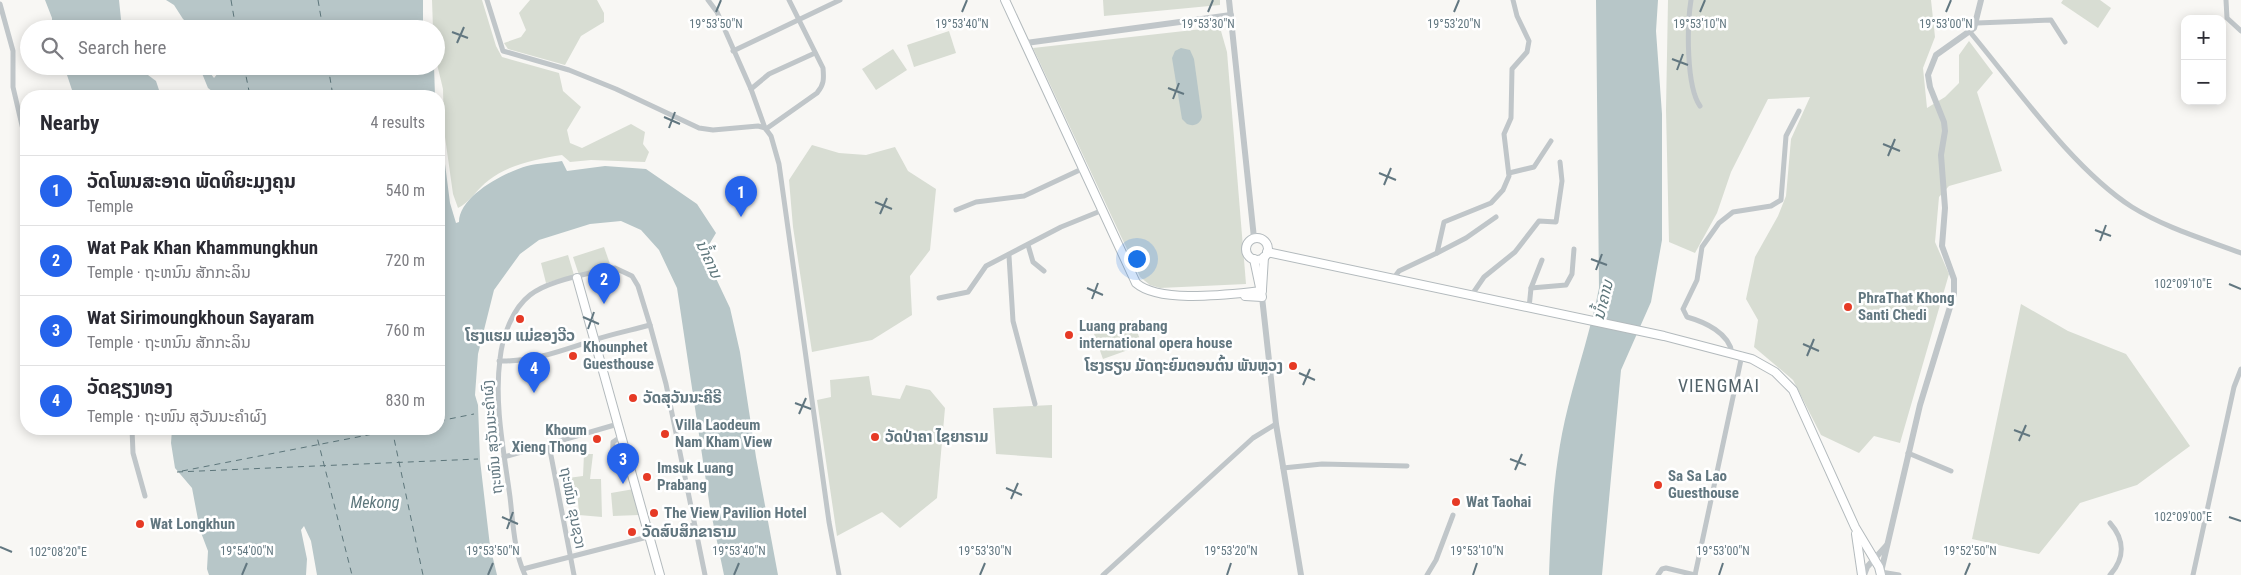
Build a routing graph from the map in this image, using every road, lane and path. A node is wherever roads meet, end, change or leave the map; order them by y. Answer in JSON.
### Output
{"nodes":[{"id":1,"x":487,"y":0,"type":"edge"},
{"id":2,"x":708,"y":0,"type":"edge"},
{"id":3,"x":789,"y":0,"type":"edge"},
{"id":4,"x":840,"y":0,"type":"edge"},
{"id":5,"x":1006,"y":0,"type":"edge"},
{"id":6,"x":1229,"y":0,"type":"edge"},
{"id":7,"x":1513,"y":0,"type":"edge"},
{"id":8,"x":1691,"y":0,"type":"edge"},
{"id":9,"x":1981,"y":0,"type":"edge"},
{"id":10,"x":2226,"y":0,"type":"edge"},
{"id":11,"x":0,"y":4,"type":"edge"},
{"id":12,"x":1231,"y":15,"type":"junction"},
{"id":13,"x":798,"y":20,"type":"junction"},
{"id":14,"x":1976,"y":23,"type":"junction"},
{"id":15,"x":2241,"y":31,"type":"edge"},
{"id":16,"x":1970,"y":32,"type":"junction"},
{"id":17,"x":2065,"y":42,"type":"dead end"},
{"id":18,"x":1026,"y":43,"type":"junction"},
{"id":19,"x":733,"y":50,"type":"junction"},
{"id":20,"x":815,"y":53,"type":"junction"},
{"id":21,"x":751,"y":89,"type":"junction"},
{"id":22,"x":1700,"y":106,"type":"dead end"},
{"id":23,"x":1799,"y":111,"type":"dead end"},
{"id":24,"x":20,"y":117,"type":"edge"},
{"id":25,"x":765,"y":129,"type":"junction"},
{"id":26,"x":1551,"y":142,"type":"dead end"},
{"id":27,"x":1560,"y":162,"type":"dead end"},
{"id":28,"x":1084,"y":168,"type":"junction"},
{"id":29,"x":1509,"y":173,"type":"junction"},
{"id":30,"x":956,"y":210,"type":"dead end"},
{"id":31,"x":1103,"y":210,"type":"junction"},
{"id":32,"x":1496,"y":217,"type":"dead end"},
{"id":33,"x":1254,"y":238,"type":"junction"},
{"id":34,"x":1028,"y":245,"type":"junction"},
{"id":35,"x":1574,"y":250,"type":"dead end"},
{"id":36,"x":1437,"y":253,"type":"junction"},
{"id":37,"x":2241,"y":253,"type":"edge"},
{"id":38,"x":1265,"y":255,"type":"junction"},
{"id":39,"x":1009,"y":256,"type":"junction"},
{"id":40,"x":1254,"y":259,"type":"junction"},
{"id":41,"x":1542,"y":260,"type":"dead end"},
{"id":42,"x":1044,"y":270,"type":"dead end"},
{"id":43,"x":577,"y":278,"type":"junction"},
{"id":44,"x":1393,"y":279,"type":"junction"},
{"id":45,"x":1531,"y":288,"type":"junction"},
{"id":46,"x":1262,"y":294,"type":"junction"},
{"id":47,"x":1471,"y":296,"type":"junction"},
{"id":48,"x":939,"y":298,"type":"dead end"},
{"id":49,"x":1529,"y":308,"type":"junction"},
{"id":50,"x":650,"y":325,"type":"junction"},
{"id":51,"x":596,"y":340,"type":"junction"},
{"id":52,"x":1732,"y":353,"type":"junction"},
{"id":53,"x":1742,"y":355,"type":"junction"},
{"id":54,"x":499,"y":361,"type":"junction"},
{"id":55,"x":2241,"y":369,"type":"edge"},
{"id":56,"x":1035,"y":404,"type":"dead end"},
{"id":57,"x":618,"y":424,"type":"junction"},
{"id":58,"x":1276,"y":424,"type":"junction"},
{"id":59,"x":133,"y":435,"type":"edge"},
{"id":60,"x":622,"y":436,"type":"junction"},
{"id":61,"x":548,"y":445,"type":"junction"},
{"id":62,"x":1908,"y":453,"type":"junction"},
{"id":63,"x":504,"y":457,"type":"junction"},
{"id":64,"x":1407,"y":466,"type":"dead end"},
{"id":65,"x":612,"y":467,"type":"dead end"},
{"id":66,"x":1283,"y":468,"type":"junction"},
{"id":67,"x":1951,"y":471,"type":"dead end"},
{"id":68,"x":145,"y":496,"type":"dead end"},
{"id":69,"x":1453,"y":515,"type":"dead end"},
{"id":70,"x":2110,"y":523,"type":"dead end"},
{"id":71,"x":694,"y":525,"type":"junction"},
{"id":72,"x":1855,"y":527,"type":"junction"},
{"id":73,"x":650,"y":536,"type":"junction"},
{"id":74,"x":1888,"y":544,"type":"junction"},
{"id":75,"x":570,"y":557,"type":"junction"},
{"id":76,"x":1873,"y":559,"type":"junction"},
{"id":77,"x":524,"y":572,"type":"edge"},
{"id":78,"x":1881,"y":574,"type":"edge"},
{"id":79,"x":574,"y":575,"type":"edge"},
{"id":80,"x":660,"y":575,"type":"edge"},
{"id":81,"x":705,"y":575,"type":"edge"},
{"id":82,"x":839,"y":575,"type":"edge"},
{"id":83,"x":1102,"y":575,"type":"edge"},
{"id":84,"x":1301,"y":575,"type":"edge"},
{"id":85,"x":1427,"y":575,"type":"edge"},
{"id":86,"x":1658,"y":575,"type":"edge"},
{"id":87,"x":1695,"y":575,"type":"edge"},
{"id":88,"x":1863,"y":575,"type":"edge"},
{"id":89,"x":1899,"y":575,"type":"edge"},
{"id":90,"x":2110,"y":575,"type":"edge"},
{"id":91,"x":2193,"y":575,"type":"edge"}],
"edges":[{"from":1,"to":25,"type":"street"},
{"from":2,"to":19,"type":"street"},
{"from":3,"to":13,"type":"street"},
{"from":4,"to":13,"type":"street"},
{"from":5,"to":18,"type":"main road"},
{"from":6,"to":12,"type":"street"},
{"from":7,"to":29,"type":"street"},
{"from":8,"to":22,"type":"street"},
{"from":9,"to":14,"type":"street"},
{"from":10,"to":15,"type":"street"},
{"from":11,"to":24,"type":"street"},
{"from":12,"to":18,"type":"street"},
{"from":12,"to":33,"type":"street"},
{"from":13,"to":19,"type":"street"},
{"from":13,"to":20,"type":"street"},
{"from":14,"to":16,"type":"street"},
{"from":14,"to":17,"type":"street"},
{"from":16,"to":37,"type":"street"},
{"from":16,"to":62,"type":"street"},
{"from":18,"to":28,"type":"main road"},
{"from":19,"to":21,"type":"street"},
{"from":20,"to":21,"type":"street"},
{"from":20,"to":25,"type":"street"},
{"from":21,"to":25,"type":"street"},
{"from":23,"to":52,"type":"street"},
{"from":25,"to":82,"type":"street"},
{"from":26,"to":29,"type":"street"},
{"from":27,"to":47,"type":"street"},
{"from":28,"to":30,"type":"street"},
{"from":28,"to":31,"type":"main road"},
{"from":29,"to":36,"type":"street"},
{"from":31,"to":34,"type":"street"},
{"from":31,"to":46,"type":"main road"},
{"from":32,"to":36,"type":"street"},
{"from":33,"to":38,"type":"main road"},
{"from":33,"to":40,"type":"main road"},
{"from":34,"to":39,"type":"street"},
{"from":34,"to":42,"type":"street"},
{"from":35,"to":45,"type":"street"},
{"from":36,"to":44,"type":"street"},
{"from":38,"to":40,"type":"main road"},
{"from":38,"to":44,"type":"main road"},
{"from":38,"to":46,"type":"main road"},
{"from":39,"to":48,"type":"street"},
{"from":39,"to":56,"type":"street"},
{"from":40,"to":46,"type":"main road"},
{"from":41,"to":45,"type":"street"},
{"from":43,"to":50,"type":"street","name":"ຖະໜົນ ສຸວັນນະຄໍາຜົງ"},
{"from":43,"to":51,"type":"main road"},
{"from":43,"to":54,"type":"street","name":"ຖະໜົນ ສຸວັນນະຄໍາຜົງ"},
{"from":44,"to":47,"type":"main road"},
{"from":45,"to":49,"type":"street"},
{"from":46,"to":58,"type":"street"},
{"from":47,"to":49,"type":"main road"},
{"from":49,"to":52,"type":"main road"},
{"from":50,"to":51,"type":"street"},
{"from":50,"to":71,"type":"street","name":"ຖະໜົນ ສຸວັນນະຄໍາຜົງ"},
{"from":51,"to":54,"type":"street"},
{"from":51,"to":57,"type":"main road"},
{"from":52,"to":53,"type":"main road"},
{"from":53,"to":72,"type":"main road"},
{"from":53,"to":87,"type":"street"},
{"from":54,"to":63,"type":"street","name":"ຖະໜົນ ສຸວັນນະຄໍາຜົງ"},
{"from":55,"to":91,"type":"street"},
{"from":57,"to":60,"type":"main road"},
{"from":57,"to":61,"type":"street"},
{"from":58,"to":66,"type":"street"},
{"from":58,"to":83,"type":"street"},
{"from":59,"to":68,"type":"street"},
{"from":60,"to":65,"type":"street"},
{"from":60,"to":73,"type":"main road"},
{"from":61,"to":63,"type":"street"},
{"from":61,"to":75,"type":"street","name":"ຖະໜົນ ຂຸນຊວາ"},
{"from":62,"to":67,"type":"street"},
{"from":62,"to":74,"type":"street"},
{"from":63,"to":77,"type":"street","name":"ຖະໜົນ ສຸວັນນະຄໍາຜົງ"},
{"from":64,"to":66,"type":"street"},
{"from":66,"to":84,"type":"street"},
{"from":69,"to":85,"type":"street"},
{"from":70,"to":90,"type":"street"},
{"from":71,"to":73,"type":"street"},
{"from":71,"to":81,"type":"street","name":"ຖະໜົນ ສຸວັນນະຄໍາຜົງ"},
{"from":72,"to":76,"type":"main road"},
{"from":72,"to":88,"type":"main road"},
{"from":73,"to":75,"type":"street"},
{"from":73,"to":80,"type":"main road"},
{"from":74,"to":76,"type":"street"},
{"from":74,"to":78,"type":"street"},
{"from":75,"to":77,"type":"street"},
{"from":75,"to":79,"type":"street","name":"ຖະໜົນ ຂຸນຊວາ"},
{"from":76,"to":78,"type":"main road"},
{"from":76,"to":88,"type":"street"},
{"from":78,"to":89,"type":"street"},
{"from":86,"to":87,"type":"street"}]}
